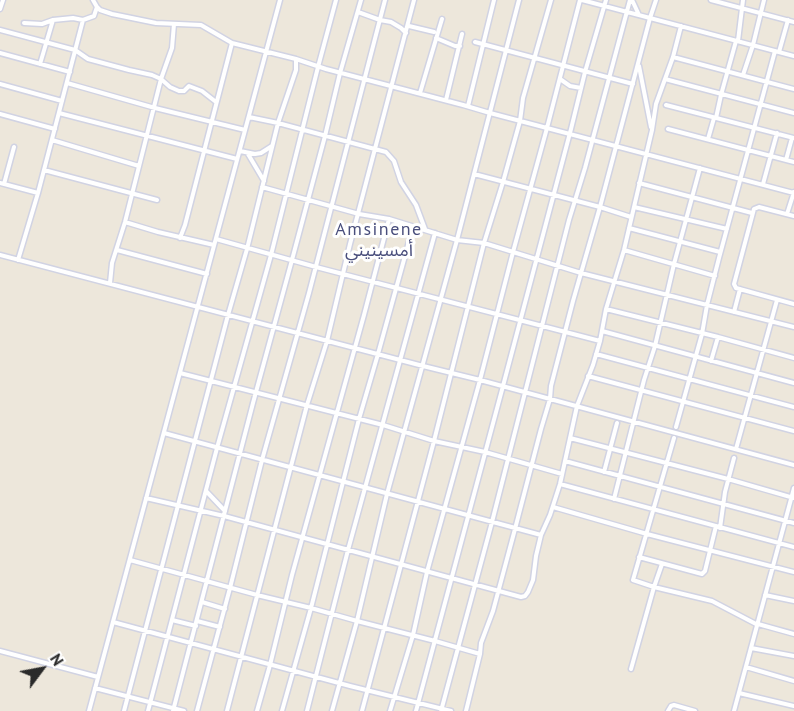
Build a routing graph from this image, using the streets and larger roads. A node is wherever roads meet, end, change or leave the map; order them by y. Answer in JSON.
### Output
{"nodes":[{"id":1,"x":3,"y":0,"type":"edge"},
{"id":2,"x":93,"y":0,"type":"edge"},
{"id":3,"x":280,"y":0,"type":"edge"},
{"id":4,"x":336,"y":0,"type":"edge"},
{"id":5,"x":361,"y":0,"type":"edge"},
{"id":6,"x":385,"y":0,"type":"edge"},
{"id":7,"x":414,"y":0,"type":"edge"},
{"id":8,"x":495,"y":0,"type":"edge"},
{"id":9,"x":519,"y":0,"type":"edge"},
{"id":10,"x":551,"y":0,"type":"edge"},
{"id":11,"x":581,"y":0,"type":"edge"},
{"id":12,"x":606,"y":0,"type":"edge"},
{"id":13,"x":631,"y":0,"type":"edge"},
{"id":14,"x":656,"y":0,"type":"edge"},
{"id":15,"x":711,"y":0,"type":"edge"},
{"id":16,"x":764,"y":0,"type":"edge"},
{"id":17,"x":743,"y":1,"type":"edge"},
{"id":18,"x":604,"y":6,"type":"junction"},
{"id":19,"x":97,"y":7,"type":"junction"},
{"id":20,"x":743,"y":8,"type":"junction"},
{"id":21,"x":0,"y":9,"type":"edge"},
{"id":22,"x":358,"y":12,"type":"junction"},
{"id":23,"x":626,"y":12,"type":"junction"},
{"id":24,"x":761,"y":13,"type":"junction"},
{"id":25,"x":639,"y":15,"type":"junction"},
{"id":26,"x":650,"y":18,"type":"junction"},
{"id":27,"x":442,"y":19,"type":"dead end"},
{"id":28,"x":53,"y":20,"type":"junction"},
{"id":29,"x":83,"y":20,"type":"junction"},
{"id":30,"x":380,"y":20,"type":"junction"},
{"id":31,"x":788,"y":20,"type":"junction"},
{"id":32,"x":794,"y":22,"type":"edge"},
{"id":33,"x":24,"y":23,"type":"dead end"},
{"id":34,"x":174,"y":24,"type":"junction"},
{"id":35,"x":409,"y":26,"type":"junction"},
{"id":36,"x":681,"y":26,"type":"junction"},
{"id":37,"x":0,"y":30,"type":"edge"},
{"id":38,"x":434,"y":32,"type":"dead end"},
{"id":39,"x":406,"y":33,"type":"junction"},
{"id":40,"x":462,"y":34,"type":"dead end"},
{"id":41,"x":436,"y":38,"type":"junction"},
{"id":42,"x":737,"y":41,"type":"junction"},
{"id":43,"x":475,"y":42,"type":"dead end"},
{"id":44,"x":46,"y":43,"type":"junction"},
{"id":45,"x":232,"y":43,"type":"junction"},
{"id":46,"x":482,"y":45,"type":"junction"},
{"id":47,"x":753,"y":45,"type":"junction"},
{"id":48,"x":460,"y":46,"type":"junction"},
{"id":49,"x":75,"y":50,"type":"junction"},
{"id":50,"x":506,"y":51,"type":"junction"},
{"id":51,"x":266,"y":52,"type":"junction"},
{"id":52,"x":777,"y":52,"type":"junction"},
{"id":53,"x":0,"y":53,"type":"edge"},
{"id":54,"x":794,"y":56,"type":"edge"},
{"id":55,"x":535,"y":57,"type":"junction"},
{"id":56,"x":673,"y":57,"type":"junction"},
{"id":57,"x":296,"y":59,"type":"junction"},
{"id":58,"x":639,"y":59,"type":"junction"},
{"id":59,"x":40,"y":64,"type":"junction"},
{"id":60,"x":563,"y":66,"type":"junction"},
{"id":61,"x":318,"y":67,"type":"junction"},
{"id":62,"x":727,"y":71,"type":"junction"},
{"id":63,"x":70,"y":72,"type":"junction"},
{"id":64,"x":585,"y":72,"type":"junction"},
{"id":65,"x":340,"y":73,"type":"junction"},
{"id":66,"x":743,"y":75,"type":"junction"},
{"id":67,"x":608,"y":77,"type":"junction"},
{"id":68,"x":161,"y":79,"type":"junction"},
{"id":69,"x":364,"y":79,"type":"junction"},
{"id":70,"x":560,"y":79,"type":"junction"},
{"id":71,"x":665,"y":79,"type":"junction"},
{"id":72,"x":767,"y":81,"type":"junction"},
{"id":73,"x":67,"y":83,"type":"junction"},
{"id":74,"x":0,"y":84,"type":"edge"},
{"id":75,"x":633,"y":84,"type":"junction"},
{"id":76,"x":392,"y":86,"type":"junction"},
{"id":77,"x":580,"y":88,"type":"junction"},
{"id":78,"x":794,"y":89,"type":"edge"},
{"id":79,"x":420,"y":93,"type":"junction"},
{"id":80,"x":721,"y":94,"type":"junction"},
{"id":81,"x":446,"y":100,"type":"junction"},
{"id":82,"x":62,"y":101,"type":"junction"},
{"id":83,"x":216,"y":102,"type":"junction"},
{"id":84,"x":761,"y":104,"type":"junction"},
{"id":85,"x":666,"y":105,"type":"dead end"},
{"id":86,"x":465,"y":106,"type":"junction"},
{"id":87,"x":155,"y":108,"type":"junction"},
{"id":88,"x":59,"y":112,"type":"junction"},
{"id":89,"x":794,"y":112,"type":"edge"},
{"id":90,"x":490,"y":113,"type":"junction"},
{"id":91,"x":0,"y":114,"type":"edge"},
{"id":92,"x":249,"y":117,"type":"junction"},
{"id":93,"x":715,"y":118,"type":"junction"},
{"id":94,"x":211,"y":121,"type":"junction"},
{"id":95,"x":520,"y":121,"type":"junction"},
{"id":96,"x":278,"y":123,"type":"junction"},
{"id":97,"x":547,"y":128,"type":"junction"},
{"id":98,"x":754,"y":128,"type":"junction"},
{"id":99,"x":55,"y":129,"type":"junction"},
{"id":100,"x":668,"y":129,"type":"dead end"},
{"id":101,"x":245,"y":130,"type":"junction"},
{"id":102,"x":302,"y":130,"type":"junction"},
{"id":103,"x":652,"y":130,"type":"junction"},
{"id":104,"x":777,"y":133,"type":"junction"},
{"id":105,"x":569,"y":134,"type":"junction"},
{"id":106,"x":147,"y":136,"type":"junction"},
{"id":107,"x":325,"y":136,"type":"junction"},
{"id":108,"x":793,"y":138,"type":"edge"},
{"id":109,"x":708,"y":139,"type":"junction"},
{"id":110,"x":52,"y":140,"type":"junction"},
{"id":111,"x":592,"y":140,"type":"junction"},
{"id":112,"x":348,"y":142,"type":"junction"},
{"id":113,"x":273,"y":146,"type":"junction"},
{"id":114,"x":616,"y":146,"type":"junction"},
{"id":115,"x":14,"y":147,"type":"dead end"},
{"id":116,"x":376,"y":149,"type":"junction"},
{"id":117,"x":748,"y":149,"type":"junction"},
{"id":118,"x":204,"y":150,"type":"junction"},
{"id":119,"x":240,"y":151,"type":"junction"},
{"id":120,"x":248,"y":153,"type":"junction"},
{"id":121,"x":646,"y":154,"type":"junction"},
{"id":122,"x":771,"y":156,"type":"junction"},
{"id":123,"x":237,"y":159,"type":"junction"},
{"id":124,"x":786,"y":160,"type":"junction"},
{"id":125,"x":794,"y":162,"type":"edge"},
{"id":126,"x":139,"y":166,"type":"junction"},
{"id":127,"x":700,"y":168,"type":"junction"},
{"id":128,"x":44,"y":170,"type":"junction"},
{"id":129,"x":474,"y":174,"type":"junction"},
{"id":130,"x":741,"y":178,"type":"junction"},
{"id":131,"x":264,"y":181,"type":"junction"},
{"id":132,"x":504,"y":182,"type":"junction"},
{"id":133,"x":2,"y":183,"type":"edge"},
{"id":134,"x":639,"y":183,"type":"junction"},
{"id":135,"x":763,"y":184,"type":"junction"},
{"id":136,"x":262,"y":186,"type":"junction"},
{"id":137,"x":530,"y":189,"type":"junction"},
{"id":138,"x":286,"y":192,"type":"junction"},
{"id":139,"x":794,"y":192,"type":"edge"},
{"id":140,"x":38,"y":193,"type":"junction"},
{"id":141,"x":132,"y":193,"type":"junction"},
{"id":142,"x":553,"y":196,"type":"junction"},
{"id":143,"x":692,"y":196,"type":"junction"},
{"id":144,"x":309,"y":199,"type":"junction"},
{"id":145,"x":157,"y":200,"type":"dead end"},
{"id":146,"x":574,"y":201,"type":"junction"},
{"id":147,"x":332,"y":205,"type":"junction"},
{"id":148,"x":600,"y":207,"type":"junction"},
{"id":149,"x":634,"y":207,"type":"junction"},
{"id":150,"x":732,"y":207,"type":"junction"},
{"id":151,"x":752,"y":213,"type":"junction"},
{"id":152,"x":359,"y":214,"type":"junction"},
{"id":153,"x":787,"y":214,"type":"junction"},
{"id":154,"x":794,"y":216,"type":"edge"},
{"id":155,"x":631,"y":217,"type":"junction"},
{"id":156,"x":389,"y":219,"type":"junction"},
{"id":157,"x":686,"y":219,"type":"junction"},
{"id":158,"x":125,"y":222,"type":"junction"},
{"id":159,"x":413,"y":226,"type":"junction"},
{"id":160,"x":629,"y":228,"type":"junction"},
{"id":161,"x":727,"y":229,"type":"junction"},
{"id":162,"x":425,"y":230,"type":"junction"},
{"id":163,"x":435,"y":233,"type":"junction"},
{"id":164,"x":180,"y":238,"type":"junction"},
{"id":165,"x":216,"y":239,"type":"junction"},
{"id":166,"x":458,"y":240,"type":"junction"},
{"id":167,"x":680,"y":242,"type":"junction"},
{"id":168,"x":484,"y":243,"type":"junction"},
{"id":169,"x":214,"y":245,"type":"junction"},
{"id":170,"x":247,"y":249,"type":"junction"},
{"id":171,"x":117,"y":250,"type":"junction"},
{"id":172,"x":624,"y":250,"type":"junction"},
{"id":173,"x":513,"y":252,"type":"junction"},
{"id":174,"x":720,"y":252,"type":"junction"},
{"id":175,"x":0,"y":255,"type":"edge"},
{"id":176,"x":271,"y":255,"type":"junction"},
{"id":177,"x":536,"y":259,"type":"junction"},
{"id":178,"x":18,"y":260,"type":"junction"},
{"id":179,"x":292,"y":260,"type":"junction"},
{"id":180,"x":674,"y":264,"type":"junction"},
{"id":181,"x":558,"y":266,"type":"junction"},
{"id":182,"x":316,"y":267,"type":"junction"},
{"id":183,"x":581,"y":273,"type":"junction"},
{"id":184,"x":207,"y":274,"type":"junction"},
{"id":185,"x":343,"y":274,"type":"junction"},
{"id":186,"x":715,"y":276,"type":"junction"},
{"id":187,"x":614,"y":281,"type":"junction"},
{"id":188,"x":372,"y":282,"type":"junction"},
{"id":189,"x":110,"y":283,"type":"junction"},
{"id":190,"x":396,"y":288,"type":"junction"},
{"id":191,"x":740,"y":290,"type":"junction"},
{"id":192,"x":418,"y":294,"type":"junction"},
{"id":193,"x":667,"y":294,"type":"junction"},
{"id":194,"x":441,"y":300,"type":"junction"},
{"id":195,"x":777,"y":300,"type":"junction"},
{"id":196,"x":794,"y":304,"type":"edge"},
{"id":197,"x":707,"y":305,"type":"junction"},
{"id":198,"x":198,"y":306,"type":"junction"},
{"id":199,"x":468,"y":306,"type":"junction"},
{"id":200,"x":606,"y":309,"type":"junction"},
{"id":201,"x":734,"y":312,"type":"junction"},
{"id":202,"x":497,"y":314,"type":"junction"},
{"id":203,"x":228,"y":315,"type":"junction"},
{"id":204,"x":251,"y":320,"type":"junction"},
{"id":205,"x":520,"y":320,"type":"junction"},
{"id":206,"x":772,"y":321,"type":"junction"},
{"id":207,"x":660,"y":322,"type":"junction"},
{"id":208,"x":543,"y":326,"type":"junction"},
{"id":209,"x":274,"y":327,"type":"junction"},
{"id":210,"x":794,"y":327,"type":"edge"},
{"id":211,"x":602,"y":331,"type":"junction"},
{"id":212,"x":565,"y":332,"type":"junction"},
{"id":213,"x":298,"y":333,"type":"junction"},
{"id":214,"x":702,"y":333,"type":"junction"},
{"id":215,"x":718,"y":337,"type":"junction"},
{"id":216,"x":327,"y":341,"type":"junction"},
{"id":217,"x":600,"y":341,"type":"junction"},
{"id":218,"x":656,"y":346,"type":"junction"},
{"id":219,"x":355,"y":348,"type":"junction"},
{"id":220,"x":763,"y":350,"type":"junction"},
{"id":221,"x":378,"y":354,"type":"junction"},
{"id":222,"x":596,"y":354,"type":"junction"},
{"id":223,"x":695,"y":356,"type":"junction"},
{"id":224,"x":794,"y":358,"type":"edge"},
{"id":225,"x":400,"y":360,"type":"junction"},
{"id":226,"x":711,"y":361,"type":"junction"},
{"id":227,"x":423,"y":366,"type":"junction"},
{"id":228,"x":648,"y":368,"type":"junction"},
{"id":229,"x":180,"y":373,"type":"junction"},
{"id":230,"x":452,"y":373,"type":"junction"},
{"id":231,"x":757,"y":373,"type":"junction"},
{"id":232,"x":588,"y":376,"type":"junction"},
{"id":233,"x":688,"y":379,"type":"junction"},
{"id":234,"x":480,"y":380,"type":"junction"},
{"id":235,"x":211,"y":381,"type":"junction"},
{"id":236,"x":794,"y":383,"type":"edge"},
{"id":237,"x":503,"y":386,"type":"junction"},
{"id":238,"x":234,"y":387,"type":"junction"},
{"id":239,"x":641,"y":391,"type":"junction"},
{"id":240,"x":257,"y":392,"type":"junction"},
{"id":241,"x":525,"y":392,"type":"junction"},
{"id":242,"x":752,"y":396,"type":"junction"},
{"id":243,"x":279,"y":399,"type":"junction"},
{"id":244,"x":550,"y":399,"type":"junction"},
{"id":245,"x":682,"y":402,"type":"junction"},
{"id":246,"x":307,"y":405,"type":"junction"},
{"id":247,"x":577,"y":406,"type":"junction"},
{"id":248,"x":794,"y":407,"type":"edge"},
{"id":249,"x":336,"y":413,"type":"junction"},
{"id":250,"x":359,"y":419,"type":"junction"},
{"id":251,"x":746,"y":419,"type":"junction"},
{"id":252,"x":634,"y":422,"type":"junction"},
{"id":253,"x":617,"y":423,"type":"dead end"},
{"id":254,"x":383,"y":425,"type":"junction"},
{"id":255,"x":676,"y":427,"type":"dead end"},
{"id":256,"x":405,"y":431,"type":"junction"},
{"id":257,"x":794,"y":431,"type":"edge"},
{"id":258,"x":164,"y":433,"type":"junction"},
{"id":259,"x":570,"y":438,"type":"junction"},
{"id":260,"x":674,"y":438,"type":"dead end"},
{"id":261,"x":434,"y":441,"type":"junction"},
{"id":262,"x":195,"y":442,"type":"junction"},
{"id":263,"x":217,"y":448,"type":"junction"},
{"id":264,"x":462,"y":448,"type":"junction"},
{"id":265,"x":610,"y":449,"type":"junction"},
{"id":266,"x":736,"y":449,"type":"junction"},
{"id":267,"x":485,"y":452,"type":"junction"},
{"id":268,"x":626,"y":453,"type":"junction"},
{"id":269,"x":240,"y":455,"type":"junction"},
{"id":270,"x":734,"y":458,"type":"dead end"},
{"id":271,"x":509,"y":459,"type":"junction"},
{"id":272,"x":262,"y":460,"type":"junction"},
{"id":273,"x":565,"y":461,"type":"junction"},
{"id":274,"x":666,"y":464,"type":"junction"},
{"id":275,"x":531,"y":465,"type":"junction"},
{"id":276,"x":794,"y":465,"type":"edge"},
{"id":277,"x":291,"y":467,"type":"junction"},
{"id":278,"x":604,"y":472,"type":"junction"},
{"id":279,"x":319,"y":474,"type":"junction"},
{"id":280,"x":562,"y":474,"type":"junction"},
{"id":281,"x":620,"y":476,"type":"junction"},
{"id":282,"x":728,"y":479,"type":"junction"},
{"id":283,"x":342,"y":481,"type":"junction"},
{"id":284,"x":560,"y":484,"type":"junction"},
{"id":285,"x":660,"y":487,"type":"junction"},
{"id":286,"x":365,"y":488,"type":"junction"},
{"id":287,"x":794,"y":488,"type":"edge"},
{"id":288,"x":206,"y":490,"type":"junction"},
{"id":289,"x":387,"y":494,"type":"junction"},
{"id":290,"x":146,"y":498,"type":"junction"},
{"id":291,"x":793,"y":498,"type":"edge"},
{"id":292,"x":614,"y":499,"type":"junction"},
{"id":293,"x":417,"y":501,"type":"junction"},
{"id":294,"x":723,"y":504,"type":"junction"},
{"id":295,"x":179,"y":506,"type":"junction"},
{"id":296,"x":553,"y":507,"type":"junction"},
{"id":297,"x":446,"y":508,"type":"junction"},
{"id":298,"x":654,"y":509,"type":"junction"},
{"id":299,"x":200,"y":511,"type":"junction"},
{"id":300,"x":224,"y":514,"type":"junction"},
{"id":301,"x":469,"y":515,"type":"junction"},
{"id":302,"x":785,"y":521,"type":"junction"},
{"id":303,"x":492,"y":522,"type":"junction"},
{"id":304,"x":246,"y":523,"type":"junction"},
{"id":305,"x":794,"y":523,"type":"edge"},
{"id":306,"x":718,"y":527,"type":"junction"},
{"id":307,"x":515,"y":529,"type":"junction"},
{"id":308,"x":274,"y":531,"type":"junction"},
{"id":309,"x":647,"y":534,"type":"junction"},
{"id":310,"x":541,"y":535,"type":"junction"},
{"id":311,"x":302,"y":539,"type":"junction"},
{"id":312,"x":779,"y":543,"type":"junction"},
{"id":313,"x":326,"y":544,"type":"junction"},
{"id":314,"x":794,"y":547,"type":"edge"},
{"id":315,"x":348,"y":550,"type":"junction"},
{"id":316,"x":710,"y":550,"type":"junction"},
{"id":317,"x":371,"y":557,"type":"junction"},
{"id":318,"x":639,"y":557,"type":"junction"},
{"id":319,"x":130,"y":560,"type":"junction"},
{"id":320,"x":662,"y":564,"type":"junction"},
{"id":321,"x":400,"y":565,"type":"junction"},
{"id":322,"x":773,"y":566,"type":"junction"},
{"id":323,"x":161,"y":568,"type":"junction"},
{"id":324,"x":427,"y":572,"type":"junction"},
{"id":325,"x":794,"y":572,"type":"edge"},
{"id":326,"x":184,"y":575,"type":"junction"},
{"id":327,"x":452,"y":579,"type":"junction"},
{"id":328,"x":207,"y":581,"type":"junction"},
{"id":329,"x":475,"y":585,"type":"junction"},
{"id":330,"x":230,"y":588,"type":"junction"},
{"id":331,"x":654,"y":588,"type":"junction"},
{"id":332,"x":498,"y":591,"type":"junction"},
{"id":333,"x":765,"y":595,"type":"junction"},
{"id":334,"x":257,"y":596,"type":"junction"},
{"id":335,"x":202,"y":602,"type":"junction"},
{"id":336,"x":285,"y":602,"type":"junction"},
{"id":337,"x":794,"y":602,"type":"edge"},
{"id":338,"x":311,"y":608,"type":"junction"},
{"id":339,"x":225,"y":609,"type":"junction"},
{"id":340,"x":333,"y":613,"type":"junction"},
{"id":341,"x":172,"y":620,"type":"junction"},
{"id":342,"x":357,"y":621,"type":"junction"},
{"id":343,"x":113,"y":622,"type":"junction"},
{"id":344,"x":196,"y":623,"type":"junction"},
{"id":345,"x":757,"y":624,"type":"junction"},
{"id":346,"x":220,"y":627,"type":"junction"},
{"id":347,"x":384,"y":628,"type":"junction"},
{"id":348,"x":146,"y":631,"type":"junction"},
{"id":349,"x":794,"y":634,"type":"edge"},
{"id":350,"x":413,"y":635,"type":"junction"},
{"id":351,"x":168,"y":637,"type":"junction"},
{"id":352,"x":435,"y":640,"type":"junction"},
{"id":353,"x":191,"y":643,"type":"junction"},
{"id":354,"x":458,"y":647,"type":"junction"},
{"id":355,"x":751,"y":648,"type":"junction"},
{"id":356,"x":214,"y":649,"type":"junction"},
{"id":357,"x":0,"y":651,"type":"edge"},
{"id":358,"x":480,"y":654,"type":"junction"},
{"id":359,"x":794,"y":656,"type":"edge"},
{"id":360,"x":241,"y":657,"type":"junction"},
{"id":361,"x":270,"y":665,"type":"junction"},
{"id":362,"x":746,"y":668,"type":"junction"},
{"id":363,"x":631,"y":669,"type":"dead end"},
{"id":364,"x":293,"y":671,"type":"junction"},
{"id":365,"x":316,"y":677,"type":"junction"},
{"id":366,"x":98,"y":678,"type":"junction"},
{"id":367,"x":794,"y":681,"type":"edge"},
{"id":368,"x":340,"y":683,"type":"junction"},
{"id":369,"x":95,"y":688,"type":"junction"},
{"id":370,"x":367,"y":691,"type":"junction"},
{"id":371,"x":739,"y":693,"type":"junction"},
{"id":372,"x":128,"y":696,"type":"junction"},
{"id":373,"x":394,"y":697,"type":"junction"},
{"id":374,"x":150,"y":702,"type":"junction"},
{"id":375,"x":419,"y":703,"type":"junction"},
{"id":376,"x":794,"y":706,"type":"edge"},
{"id":377,"x":173,"y":710,"type":"edge"},
{"id":378,"x":442,"y":710,"type":"edge"},
{"id":379,"x":89,"y":711,"type":"edge"},
{"id":380,"x":124,"y":711,"type":"edge"},
{"id":381,"x":148,"y":711,"type":"edge"},
{"id":382,"x":183,"y":711,"type":"edge"},
{"id":383,"x":197,"y":711,"type":"edge"},
{"id":384,"x":228,"y":711,"type":"edge"},
{"id":385,"x":257,"y":711,"type":"edge"},
{"id":386,"x":282,"y":711,"type":"edge"},
{"id":387,"x":308,"y":711,"type":"edge"},
{"id":388,"x":332,"y":711,"type":"edge"},
{"id":389,"x":362,"y":711,"type":"edge"},
{"id":390,"x":390,"y":711,"type":"edge"},
{"id":391,"x":416,"y":711,"type":"edge"},
{"id":392,"x":451,"y":711,"type":"edge"},
{"id":393,"x":466,"y":711,"type":"edge"},
{"id":394,"x":668,"y":711,"type":"edge"},
{"id":395,"x":695,"y":711,"type":"edge"},
{"id":396,"x":734,"y":711,"type":"edge"}],
"edges":[{"from":1,"to":21,"type":"street"},
{"from":2,"to":19,"type":"street"},
{"from":3,"to":51,"type":"street"},
{"from":4,"to":61,"type":"street"},
{"from":5,"to":22,"type":"street"},
{"from":6,"to":30,"type":"street"},
{"from":7,"to":35,"type":"street"},
{"from":8,"to":46,"type":"street"},
{"from":9,"to":50,"type":"street"},
{"from":10,"to":55,"type":"street"},
{"from":11,"to":18,"type":"street"},
{"from":11,"to":60,"type":"street"},
{"from":12,"to":18,"type":"street"},
{"from":13,"to":23,"type":"street"},
{"from":13,"to":25,"type":"street"},
{"from":14,"to":26,"type":"street"},
{"from":15,"to":20,"type":"street"},
{"from":16,"to":24,"type":"street"},
{"from":17,"to":20,"type":"street"},
{"from":18,"to":23,"type":"street"},
{"from":18,"to":64,"type":"street"},
{"from":19,"to":29,"type":"street"},
{"from":19,"to":34,"type":"street"},
{"from":20,"to":24,"type":"street"},
{"from":20,"to":42,"type":"street"},
{"from":22,"to":30,"type":"street"},
{"from":22,"to":65,"type":"street"},
{"from":23,"to":25,"type":"street"},
{"from":23,"to":67,"type":"street"},
{"from":24,"to":31,"type":"street"},
{"from":24,"to":47,"type":"street"},
{"from":25,"to":26,"type":"street"},
{"from":26,"to":36,"type":"street"},
{"from":26,"to":58,"type":"street"},
{"from":27,"to":41,"type":"street"},
{"from":28,"to":29,"type":"street"},
{"from":28,"to":33,"type":"street"},
{"from":28,"to":44,"type":"street"},
{"from":29,"to":49,"type":"street"},
{"from":30,"to":39,"type":"street"},
{"from":30,"to":69,"type":"street"},
{"from":31,"to":32,"type":"street"},
{"from":31,"to":52,"type":"street"},
{"from":34,"to":45,"type":"street"},
{"from":34,"to":68,"type":"street"},
{"from":35,"to":38,"type":"street"},
{"from":35,"to":39,"type":"street"},
{"from":36,"to":42,"type":"street"},
{"from":36,"to":56,"type":"street"},
{"from":37,"to":44,"type":"street"},
{"from":39,"to":76,"type":"street"},
{"from":40,"to":48,"type":"street"},
{"from":41,"to":48,"type":"street"},
{"from":41,"to":79,"type":"street"},
{"from":42,"to":47,"type":"street"},
{"from":42,"to":62,"type":"street"},
{"from":43,"to":46,"type":"street"},
{"from":44,"to":49,"type":"street"},
{"from":44,"to":59,"type":"street"},
{"from":45,"to":51,"type":"street"},
{"from":45,"to":83,"type":"street"},
{"from":46,"to":50,"type":"street"},
{"from":46,"to":86,"type":"street"},
{"from":47,"to":52,"type":"street"},
{"from":47,"to":66,"type":"street"},
{"from":48,"to":81,"type":"street"},
{"from":49,"to":63,"type":"street"},
{"from":49,"to":68,"type":"street"},
{"from":50,"to":55,"type":"street"},
{"from":50,"to":90,"type":"street"},
{"from":51,"to":57,"type":"street"},
{"from":51,"to":92,"type":"street"},
{"from":52,"to":54,"type":"street"},
{"from":52,"to":72,"type":"street"},
{"from":53,"to":59,"type":"street"},
{"from":55,"to":60,"type":"street"},
{"from":55,"to":95,"type":"street"},
{"from":56,"to":62,"type":"street"},
{"from":56,"to":71,"type":"street"},
{"from":57,"to":61,"type":"street"},
{"from":57,"to":96,"type":"street"},
{"from":58,"to":75,"type":"street"},
{"from":58,"to":103,"type":"street"},
{"from":59,"to":63,"type":"street"},
{"from":60,"to":64,"type":"street"},
{"from":60,"to":70,"type":"street"},
{"from":61,"to":65,"type":"street"},
{"from":61,"to":102,"type":"street"},
{"from":62,"to":66,"type":"street"},
{"from":62,"to":80,"type":"street"},
{"from":63,"to":73,"type":"street"},
{"from":64,"to":67,"type":"street"},
{"from":64,"to":77,"type":"street"},
{"from":65,"to":69,"type":"street"},
{"from":65,"to":107,"type":"street"},
{"from":66,"to":72,"type":"street"},
{"from":67,"to":75,"type":"street"},
{"from":67,"to":111,"type":"street"},
{"from":68,"to":83,"type":"street"},
{"from":68,"to":87,"type":"street"},
{"from":69,"to":76,"type":"street"},
{"from":69,"to":112,"type":"street"},
{"from":70,"to":77,"type":"street"},
{"from":70,"to":97,"type":"street"},
{"from":71,"to":80,"type":"street"},
{"from":71,"to":103,"type":"street"},
{"from":72,"to":78,"type":"street"},
{"from":72,"to":84,"type":"street"},
{"from":73,"to":82,"type":"street"},
{"from":73,"to":87,"type":"street"},
{"from":74,"to":82,"type":"street"},
{"from":75,"to":114,"type":"street"},
{"from":76,"to":79,"type":"street"},
{"from":76,"to":116,"type":"street"},
{"from":77,"to":105,"type":"street"},
{"from":79,"to":81,"type":"street"},
{"from":80,"to":84,"type":"street"},
{"from":80,"to":93,"type":"street"},
{"from":81,"to":86,"type":"street"},
{"from":82,"to":88,"type":"street"},
{"from":83,"to":94,"type":"street"},
{"from":84,"to":89,"type":"street"},
{"from":84,"to":98,"type":"street"},
{"from":85,"to":93,"type":"street"},
{"from":86,"to":90,"type":"street"},
{"from":87,"to":94,"type":"street"},
{"from":87,"to":106,"type":"street"},
{"from":88,"to":99,"type":"street"},
{"from":88,"to":106,"type":"street"},
{"from":90,"to":95,"type":"street"},
{"from":90,"to":129,"type":"street"},
{"from":91,"to":99,"type":"street"},
{"from":92,"to":96,"type":"street"},
{"from":92,"to":101,"type":"street"},
{"from":93,"to":98,"type":"street"},
{"from":93,"to":109,"type":"street"},
{"from":94,"to":101,"type":"street"},
{"from":94,"to":118,"type":"street"},
{"from":95,"to":97,"type":"street"},
{"from":95,"to":132,"type":"street"},
{"from":96,"to":102,"type":"street"},
{"from":96,"to":113,"type":"street"},
{"from":97,"to":105,"type":"street"},
{"from":97,"to":137,"type":"street"},
{"from":98,"to":104,"type":"street"},
{"from":98,"to":117,"type":"street"},
{"from":99,"to":110,"type":"street"},
{"from":100,"to":109,"type":"street"},
{"from":101,"to":119,"type":"street"},
{"from":102,"to":107,"type":"street"},
{"from":102,"to":138,"type":"street"},
{"from":103,"to":121,"type":"street"},
{"from":104,"to":108,"type":"street"},
{"from":104,"to":122,"type":"street"},
{"from":105,"to":111,"type":"street"},
{"from":105,"to":142,"type":"street"},
{"from":106,"to":118,"type":"street"},
{"from":106,"to":126,"type":"street"},
{"from":107,"to":112,"type":"street"},
{"from":107,"to":144,"type":"street"},
{"from":108,"to":124,"type":"street"},
{"from":109,"to":117,"type":"street"},
{"from":110,"to":126,"type":"street"},
{"from":110,"to":128,"type":"street"},
{"from":111,"to":114,"type":"street"},
{"from":111,"to":146,"type":"street"},
{"from":112,"to":116,"type":"street"},
{"from":112,"to":147,"type":"street"},
{"from":113,"to":120,"type":"street"},
{"from":113,"to":131,"type":"street"},
{"from":114,"to":121,"type":"street"},
{"from":114,"to":148,"type":"street"},
{"from":115,"to":133,"type":"street"},
{"from":116,"to":152,"type":"street"},
{"from":116,"to":162,"type":"street"},
{"from":117,"to":122,"type":"street"},
{"from":117,"to":130,"type":"street"},
{"from":118,"to":123,"type":"street"},
{"from":118,"to":164,"type":"street"},
{"from":119,"to":120,"type":"street"},
{"from":119,"to":123,"type":"street"},
{"from":120,"to":131,"type":"street"},
{"from":121,"to":127,"type":"street"},
{"from":121,"to":134,"type":"street"},
{"from":122,"to":124,"type":"street"},
{"from":122,"to":135,"type":"street"},
{"from":123,"to":165,"type":"street"},
{"from":124,"to":125,"type":"street"},
{"from":126,"to":141,"type":"street"},
{"from":127,"to":130,"type":"street"},
{"from":127,"to":143,"type":"street"},
{"from":128,"to":140,"type":"street"},
{"from":128,"to":141,"type":"street"},
{"from":129,"to":132,"type":"street"},
{"from":129,"to":166,"type":"street"},
{"from":130,"to":135,"type":"street"},
{"from":130,"to":150,"type":"street"},
{"from":131,"to":136,"type":"street"},
{"from":132,"to":137,"type":"street"},
{"from":132,"to":168,"type":"street"},
{"from":133,"to":140,"type":"street"},
{"from":134,"to":143,"type":"street"},
{"from":134,"to":149,"type":"street"},
{"from":135,"to":139,"type":"street"},
{"from":136,"to":138,"type":"street"},
{"from":136,"to":170,"type":"street"},
{"from":137,"to":142,"type":"street"},
{"from":137,"to":173,"type":"street"},
{"from":138,"to":144,"type":"street"},
{"from":138,"to":176,"type":"street"},
{"from":139,"to":153,"type":"street"},
{"from":140,"to":178,"type":"street"},
{"from":141,"to":145,"type":"street"},
{"from":141,"to":158,"type":"street"},
{"from":142,"to":146,"type":"street"},
{"from":142,"to":177,"type":"street"},
{"from":143,"to":150,"type":"street"},
{"from":143,"to":157,"type":"street"},
{"from":144,"to":147,"type":"street"},
{"from":144,"to":179,"type":"street"},
{"from":146,"to":148,"type":"street"},
{"from":146,"to":181,"type":"street"},
{"from":147,"to":152,"type":"street"},
{"from":147,"to":182,"type":"street"},
{"from":148,"to":155,"type":"street"},
{"from":148,"to":183,"type":"street"},
{"from":149,"to":155,"type":"street"},
{"from":149,"to":157,"type":"street"},
{"from":150,"to":151,"type":"street"},
{"from":150,"to":161,"type":"street"},
{"from":151,"to":153,"type":"street"},
{"from":151,"to":191,"type":"street"},
{"from":152,"to":156,"type":"street"},
{"from":152,"to":185,"type":"street"},
{"from":153,"to":154,"type":"street"},
{"from":155,"to":160,"type":"street"},
{"from":156,"to":159,"type":"street"},
{"from":156,"to":188,"type":"street"},
{"from":157,"to":161,"type":"street"},
{"from":157,"to":167,"type":"street"},
{"from":158,"to":164,"type":"street"},
{"from":158,"to":171,"type":"street"},
{"from":159,"to":162,"type":"street"},
{"from":159,"to":190,"type":"street"},
{"from":160,"to":167,"type":"street"},
{"from":160,"to":172,"type":"street"},
{"from":161,"to":174,"type":"street"},
{"from":162,"to":163,"type":"street"},
{"from":163,"to":166,"type":"street"},
{"from":163,"to":192,"type":"street"},
{"from":164,"to":169,"type":"street"},
{"from":165,"to":169,"type":"street"},
{"from":165,"to":170,"type":"street"},
{"from":166,"to":168,"type":"street"},
{"from":166,"to":194,"type":"street"},
{"from":167,"to":174,"type":"street"},
{"from":167,"to":180,"type":"street"},
{"from":168,"to":173,"type":"street"},
{"from":168,"to":199,"type":"street"},
{"from":169,"to":184,"type":"street"},
{"from":170,"to":176,"type":"street"},
{"from":170,"to":203,"type":"street"},
{"from":171,"to":184,"type":"street"},
{"from":171,"to":189,"type":"street"},
{"from":172,"to":180,"type":"street"},
{"from":172,"to":187,"type":"street"},
{"from":173,"to":177,"type":"street"},
{"from":173,"to":202,"type":"street"},
{"from":174,"to":186,"type":"street"},
{"from":175,"to":178,"type":"street"},
{"from":176,"to":179,"type":"street"},
{"from":176,"to":204,"type":"street"},
{"from":177,"to":181,"type":"street"},
{"from":177,"to":205,"type":"street"},
{"from":178,"to":189,"type":"street"},
{"from":179,"to":182,"type":"street"},
{"from":179,"to":209,"type":"street"},
{"from":180,"to":186,"type":"street"},
{"from":180,"to":193,"type":"street"},
{"from":181,"to":183,"type":"street"},
{"from":181,"to":208,"type":"street"},
{"from":182,"to":185,"type":"street"},
{"from":182,"to":213,"type":"street"},
{"from":183,"to":187,"type":"street"},
{"from":183,"to":212,"type":"street"},
{"from":184,"to":198,"type":"street"},
{"from":185,"to":188,"type":"street"},
{"from":185,"to":216,"type":"street"},
{"from":186,"to":197,"type":"street"},
{"from":187,"to":193,"type":"street"},
{"from":187,"to":200,"type":"street"},
{"from":188,"to":190,"type":"street"},
{"from":188,"to":219,"type":"street"},
{"from":189,"to":198,"type":"street"},
{"from":190,"to":192,"type":"street"},
{"from":190,"to":221,"type":"street"},
{"from":191,"to":195,"type":"street"},
{"from":191,"to":201,"type":"street"},
{"from":192,"to":194,"type":"street"},
{"from":192,"to":225,"type":"street"},
{"from":193,"to":197,"type":"street"},
{"from":193,"to":207,"type":"street"},
{"from":194,"to":199,"type":"street"},
{"from":194,"to":227,"type":"street"},
{"from":195,"to":196,"type":"street"},
{"from":195,"to":206,"type":"street"},
{"from":197,"to":201,"type":"street"},
{"from":197,"to":214,"type":"street"},
{"from":198,"to":203,"type":"street"},
{"from":198,"to":229,"type":"street"},
{"from":199,"to":202,"type":"street"},
{"from":199,"to":230,"type":"street"},
{"from":200,"to":207,"type":"street"},
{"from":200,"to":211,"type":"street"},
{"from":201,"to":206,"type":"street"},
{"from":202,"to":205,"type":"street"},
{"from":202,"to":234,"type":"street"},
{"from":203,"to":204,"type":"street"},
{"from":203,"to":235,"type":"street"},
{"from":204,"to":209,"type":"street"},
{"from":204,"to":238,"type":"street"},
{"from":205,"to":208,"type":"street"},
{"from":205,"to":237,"type":"street"},
{"from":206,"to":210,"type":"street"},
{"from":206,"to":220,"type":"street"},
{"from":207,"to":214,"type":"street"},
{"from":207,"to":218,"type":"street"},
{"from":208,"to":212,"type":"street"},
{"from":208,"to":241,"type":"street"},
{"from":209,"to":213,"type":"street"},
{"from":209,"to":240,"type":"street"},
{"from":211,"to":217,"type":"street"},
{"from":211,"to":218,"type":"street"},
{"from":212,"to":217,"type":"street"},
{"from":212,"to":244,"type":"street"},
{"from":213,"to":216,"type":"street"},
{"from":213,"to":243,"type":"street"},
{"from":214,"to":215,"type":"street"},
{"from":214,"to":223,"type":"street"},
{"from":215,"to":220,"type":"street"},
{"from":215,"to":226,"type":"street"},
{"from":216,"to":219,"type":"street"},
{"from":216,"to":246,"type":"street"},
{"from":217,"to":222,"type":"street"},
{"from":218,"to":223,"type":"street"},
{"from":218,"to":228,"type":"street"},
{"from":219,"to":221,"type":"street"},
{"from":219,"to":249,"type":"street"},
{"from":220,"to":224,"type":"street"},
{"from":220,"to":231,"type":"street"},
{"from":221,"to":225,"type":"street"},
{"from":221,"to":250,"type":"street"},
{"from":222,"to":228,"type":"street"},
{"from":222,"to":232,"type":"street"},
{"from":223,"to":226,"type":"street"},
{"from":223,"to":233,"type":"street"},
{"from":225,"to":227,"type":"street"},
{"from":225,"to":254,"type":"street"},
{"from":226,"to":231,"type":"street"},
{"from":227,"to":230,"type":"street"},
{"from":227,"to":256,"type":"street"},
{"from":228,"to":233,"type":"street"},
{"from":228,"to":239,"type":"street"},
{"from":229,"to":235,"type":"street"},
{"from":229,"to":258,"type":"street"},
{"from":230,"to":234,"type":"street"},
{"from":230,"to":261,"type":"street"},
{"from":231,"to":236,"type":"street"},
{"from":231,"to":242,"type":"street"},
{"from":232,"to":239,"type":"street"},
{"from":232,"to":247,"type":"street"},
{"from":233,"to":242,"type":"street"},
{"from":233,"to":245,"type":"street"},
{"from":234,"to":237,"type":"street"},
{"from":234,"to":264,"type":"street"},
{"from":235,"to":238,"type":"street"},
{"from":235,"to":262,"type":"street"},
{"from":237,"to":241,"type":"street"},
{"from":237,"to":267,"type":"street"},
{"from":238,"to":240,"type":"street"},
{"from":238,"to":263,"type":"street"},
{"from":239,"to":245,"type":"street"},
{"from":239,"to":252,"type":"street"},
{"from":240,"to":243,"type":"street"},
{"from":240,"to":269,"type":"street"},
{"from":241,"to":244,"type":"street"},
{"from":241,"to":271,"type":"street"},
{"from":242,"to":248,"type":"street"},
{"from":242,"to":251,"type":"street"},
{"from":243,"to":246,"type":"street"},
{"from":243,"to":272,"type":"street"},
{"from":244,"to":247,"type":"street"},
{"from":244,"to":275,"type":"street"},
{"from":245,"to":251,"type":"street"},
{"from":245,"to":255,"type":"street"},
{"from":246,"to":249,"type":"street"},
{"from":246,"to":277,"type":"street"},
{"from":247,"to":252,"type":"street"},
{"from":247,"to":259,"type":"street"},
{"from":249,"to":250,"type":"street"},
{"from":249,"to":279,"type":"street"},
{"from":250,"to":254,"type":"street"},
{"from":250,"to":283,"type":"street"},
{"from":251,"to":257,"type":"street"},
{"from":251,"to":266,"type":"street"},
{"from":252,"to":266,"type":"street"},
{"from":252,"to":268,"type":"street"},
{"from":253,"to":265,"type":"street"},
{"from":254,"to":256,"type":"street"},
{"from":254,"to":286,"type":"street"},
{"from":256,"to":261,"type":"street"},
{"from":256,"to":289,"type":"street"},
{"from":258,"to":262,"type":"street"},
{"from":258,"to":290,"type":"street"},
{"from":259,"to":265,"type":"street"},
{"from":259,"to":273,"type":"street"},
{"from":260,"to":274,"type":"street"},
{"from":261,"to":264,"type":"street"},
{"from":261,"to":293,"type":"street"},
{"from":262,"to":263,"type":"street"},
{"from":262,"to":295,"type":"street"},
{"from":263,"to":269,"type":"street"},
{"from":263,"to":288,"type":"street"},
{"from":264,"to":267,"type":"street"},
{"from":264,"to":297,"type":"street"},
{"from":265,"to":268,"type":"street"},
{"from":265,"to":278,"type":"street"},
{"from":266,"to":276,"type":"street"},
{"from":267,"to":271,"type":"street"},
{"from":267,"to":301,"type":"street"},
{"from":268,"to":274,"type":"street"},
{"from":268,"to":281,"type":"street"},
{"from":269,"to":272,"type":"street"},
{"from":269,"to":300,"type":"street"},
{"from":270,"to":282,"type":"street"},
{"from":271,"to":275,"type":"street"},
{"from":271,"to":303,"type":"street"},
{"from":272,"to":277,"type":"street"},
{"from":272,"to":304,"type":"street"},
{"from":273,"to":278,"type":"street"},
{"from":273,"to":280,"type":"street"},
{"from":274,"to":282,"type":"street"},
{"from":274,"to":285,"type":"street"},
{"from":275,"to":280,"type":"street"},
{"from":275,"to":307,"type":"street"},
{"from":277,"to":279,"type":"street"},
{"from":277,"to":308,"type":"street"},
{"from":278,"to":281,"type":"street"},
{"from":279,"to":283,"type":"street"},
{"from":279,"to":311,"type":"street"},
{"from":280,"to":284,"type":"street"},
{"from":281,"to":285,"type":"street"},
{"from":281,"to":292,"type":"street"},
{"from":282,"to":291,"type":"street"},
{"from":282,"to":294,"type":"street"},
{"from":283,"to":286,"type":"street"},
{"from":283,"to":313,"type":"street"},
{"from":284,"to":292,"type":"street"},
{"from":284,"to":296,"type":"street"},
{"from":285,"to":294,"type":"street"},
{"from":285,"to":298,"type":"street"},
{"from":286,"to":289,"type":"street"},
{"from":286,"to":315,"type":"street"},
{"from":287,"to":291,"type":"street"},
{"from":288,"to":299,"type":"street"},
{"from":288,"to":300,"type":"street"},
{"from":289,"to":293,"type":"street"},
{"from":289,"to":317,"type":"street"},
{"from":290,"to":295,"type":"street"},
{"from":290,"to":319,"type":"street"},
{"from":291,"to":302,"type":"street"},
{"from":292,"to":298,"type":"street"},
{"from":293,"to":297,"type":"street"},
{"from":293,"to":321,"type":"street"},
{"from":294,"to":302,"type":"street"},
{"from":294,"to":306,"type":"street"},
{"from":295,"to":299,"type":"street"},
{"from":295,"to":323,"type":"street"},
{"from":296,"to":309,"type":"street"},
{"from":296,"to":310,"type":"street"},
{"from":297,"to":301,"type":"street"},
{"from":297,"to":324,"type":"street"},
{"from":298,"to":306,"type":"street"},
{"from":298,"to":309,"type":"street"},
{"from":299,"to":300,"type":"street"},
{"from":299,"to":326,"type":"street"},
{"from":300,"to":304,"type":"street"},
{"from":300,"to":328,"type":"street"},
{"from":301,"to":303,"type":"street"},
{"from":301,"to":327,"type":"street"},
{"from":302,"to":305,"type":"street"},
{"from":302,"to":312,"type":"street"},
{"from":303,"to":307,"type":"street"},
{"from":303,"to":329,"type":"street"},
{"from":304,"to":308,"type":"street"},
{"from":304,"to":330,"type":"street"},
{"from":306,"to":312,"type":"street"},
{"from":306,"to":316,"type":"street"},
{"from":307,"to":310,"type":"street"},
{"from":307,"to":332,"type":"street"},
{"from":308,"to":311,"type":"street"},
{"from":308,"to":334,"type":"street"},
{"from":309,"to":316,"type":"street"},
{"from":309,"to":318,"type":"street"},
{"from":310,"to":332,"type":"street"},
{"from":311,"to":313,"type":"street"},
{"from":311,"to":336,"type":"street"},
{"from":312,"to":314,"type":"street"},
{"from":312,"to":322,"type":"street"},
{"from":313,"to":315,"type":"street"},
{"from":313,"to":338,"type":"street"},
{"from":315,"to":317,"type":"street"},
{"from":315,"to":340,"type":"street"},
{"from":316,"to":320,"type":"street"},
{"from":316,"to":322,"type":"street"},
{"from":317,"to":321,"type":"street"},
{"from":317,"to":342,"type":"street"},
{"from":318,"to":320,"type":"street"},
{"from":318,"to":331,"type":"street"},
{"from":319,"to":323,"type":"street"},
{"from":319,"to":343,"type":"street"},
{"from":320,"to":331,"type":"street"},
{"from":321,"to":324,"type":"street"},
{"from":321,"to":347,"type":"street"},
{"from":322,"to":325,"type":"street"},
{"from":322,"to":333,"type":"street"},
{"from":323,"to":326,"type":"street"},
{"from":323,"to":348,"type":"street"},
{"from":324,"to":327,"type":"street"},
{"from":324,"to":350,"type":"street"},
{"from":326,"to":328,"type":"street"},
{"from":326,"to":341,"type":"street"},
{"from":327,"to":329,"type":"street"},
{"from":327,"to":352,"type":"street"},
{"from":328,"to":330,"type":"street"},
{"from":328,"to":335,"type":"street"},
{"from":329,"to":332,"type":"street"},
{"from":329,"to":354,"type":"street"},
{"from":330,"to":334,"type":"street"},
{"from":330,"to":339,"type":"street"},
{"from":331,"to":345,"type":"street"},
{"from":331,"to":363,"type":"street"},
{"from":332,"to":358,"type":"street"},
{"from":333,"to":337,"type":"street"},
{"from":333,"to":345,"type":"street"},
{"from":334,"to":336,"type":"street"},
{"from":334,"to":360,"type":"street"},
{"from":335,"to":339,"type":"street"},
{"from":335,"to":344,"type":"street"},
{"from":336,"to":338,"type":"street"},
{"from":336,"to":361,"type":"street"},
{"from":338,"to":340,"type":"street"},
{"from":338,"to":364,"type":"street"},
{"from":339,"to":346,"type":"street"},
{"from":340,"to":342,"type":"street"},
{"from":340,"to":365,"type":"street"},
{"from":341,"to":344,"type":"street"},
{"from":341,"to":351,"type":"street"},
{"from":342,"to":347,"type":"street"},
{"from":342,"to":368,"type":"street"},
{"from":343,"to":348,"type":"street"},
{"from":343,"to":366,"type":"street"},
{"from":344,"to":346,"type":"street"},
{"from":344,"to":353,"type":"street"},
{"from":345,"to":349,"type":"street"},
{"from":345,"to":355,"type":"street"},
{"from":346,"to":356,"type":"street"},
{"from":347,"to":350,"type":"street"},
{"from":347,"to":370,"type":"street"},
{"from":348,"to":351,"type":"street"},
{"from":348,"to":372,"type":"street"},
{"from":350,"to":352,"type":"street"},
{"from":350,"to":373,"type":"street"},
{"from":351,"to":353,"type":"street"},
{"from":351,"to":374,"type":"street"},
{"from":352,"to":354,"type":"street"},
{"from":352,"to":375,"type":"street"},
{"from":353,"to":356,"type":"street"},
{"from":353,"to":377,"type":"street"},
{"from":354,"to":358,"type":"street"},
{"from":354,"to":378,"type":"street"},
{"from":355,"to":359,"type":"street"},
{"from":355,"to":362,"type":"street"},
{"from":356,"to":360,"type":"street"},
{"from":356,"to":383,"type":"street"},
{"from":357,"to":366,"type":"street"},
{"from":358,"to":393,"type":"street"},
{"from":360,"to":361,"type":"street"},
{"from":360,"to":384,"type":"street"},
{"from":361,"to":364,"type":"street"},
{"from":361,"to":385,"type":"street"},
{"from":362,"to":367,"type":"street"},
{"from":362,"to":371,"type":"street"},
{"from":364,"to":365,"type":"street"},
{"from":364,"to":386,"type":"street"},
{"from":365,"to":368,"type":"street"},
{"from":365,"to":387,"type":"street"},
{"from":366,"to":369,"type":"street"},
{"from":368,"to":370,"type":"street"},
{"from":368,"to":388,"type":"street"},
{"from":369,"to":372,"type":"street"},
{"from":369,"to":379,"type":"street"},
{"from":370,"to":373,"type":"street"},
{"from":370,"to":389,"type":"street"},
{"from":371,"to":376,"type":"street"},
{"from":371,"to":396,"type":"street"},
{"from":372,"to":374,"type":"street"},
{"from":372,"to":380,"type":"street"},
{"from":373,"to":375,"type":"street"},
{"from":373,"to":390,"type":"street"},
{"from":374,"to":377,"type":"street"},
{"from":374,"to":381,"type":"street"},
{"from":375,"to":378,"type":"street"},
{"from":375,"to":391,"type":"street"},
{"from":377,"to":382,"type":"street"},
{"from":378,"to":392,"type":"street"},
{"from":394,"to":395,"type":"street"}]}
